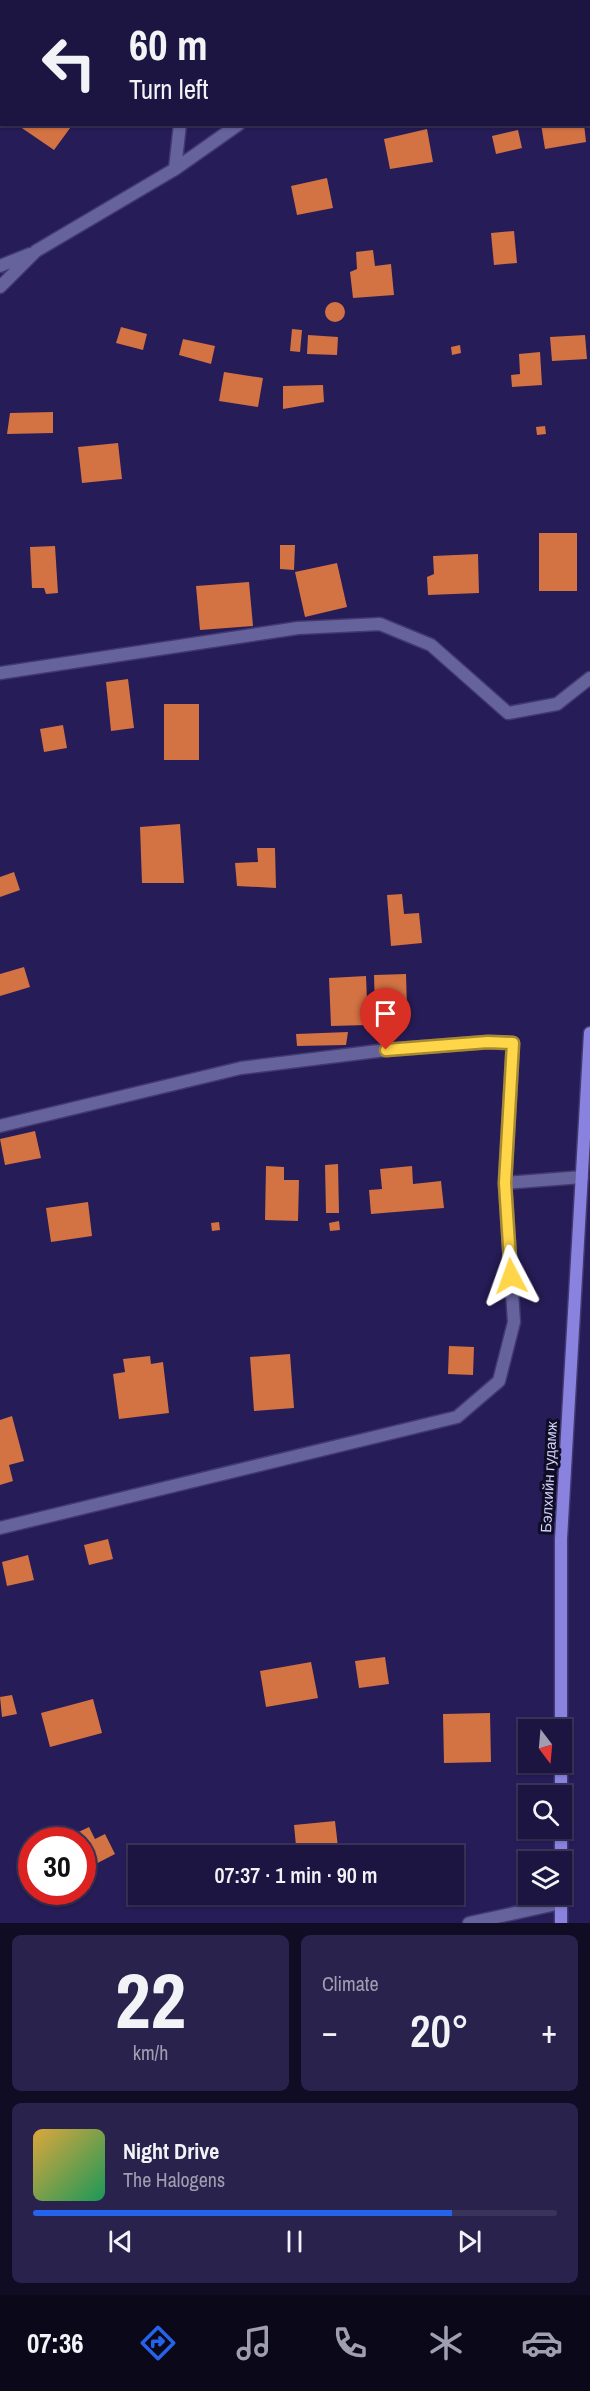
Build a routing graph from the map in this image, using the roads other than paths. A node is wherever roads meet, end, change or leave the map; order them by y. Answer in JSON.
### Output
{"nodes":[{"id":1,"x":180,"y":126,"type":"edge"},
{"id":2,"x":236,"y":126,"type":"edge"},
{"id":3,"x":175,"y":170,"type":"junction"},
{"id":4,"x":36,"y":251,"type":"junction"},
{"id":5,"x":0,"y":266,"type":"edge"},
{"id":6,"x":0,"y":287,"type":"edge"},
{"id":7,"x":0,"y":673,"type":"edge"},
{"id":8,"x":590,"y":678,"type":"edge"},
{"id":9,"x":590,"y":1033,"type":"edge"},
{"id":10,"x":0,"y":1126,"type":"edge"},
{"id":11,"x":582,"y":1177,"type":"junction"},
{"id":12,"x":505,"y":1183,"type":"junction"},
{"id":13,"x":0,"y":1528,"type":"edge"},
{"id":14,"x":561,"y":1851,"type":"edge"},
{"id":15,"x":553,"y":1905,"type":"edge"},
{"id":16,"x":561,"y":1905,"type":"edge"},
{"id":17,"x":491,"y":1921,"type":"edge"},
{"id":18,"x":470,"y":1923,"type":"edge"},
{"id":19,"x":561,"y":1923,"type":"edge"}],
"edges":[{"from":1,"to":3,"type":"street"},
{"from":2,"to":3,"type":"street"},
{"from":3,"to":4,"type":"street"},
{"from":4,"to":5,"type":"street"},
{"from":4,"to":6,"type":"street"},
{"from":7,"to":8,"type":"street"},
{"from":9,"to":11,"type":"main road","name":"Бэлхийн гудамж"},
{"from":10,"to":12,"type":"street"},
{"from":11,"to":12,"type":"street"},
{"from":11,"to":14,"type":"main road","name":"Бэлхийн гудамж"},
{"from":12,"to":13,"type":"street"},
{"from":15,"to":17,"type":"street"},
{"from":16,"to":19,"type":"main road","name":"Бэлхийн гудамж"},
{"from":17,"to":18,"type":"street"}]}
